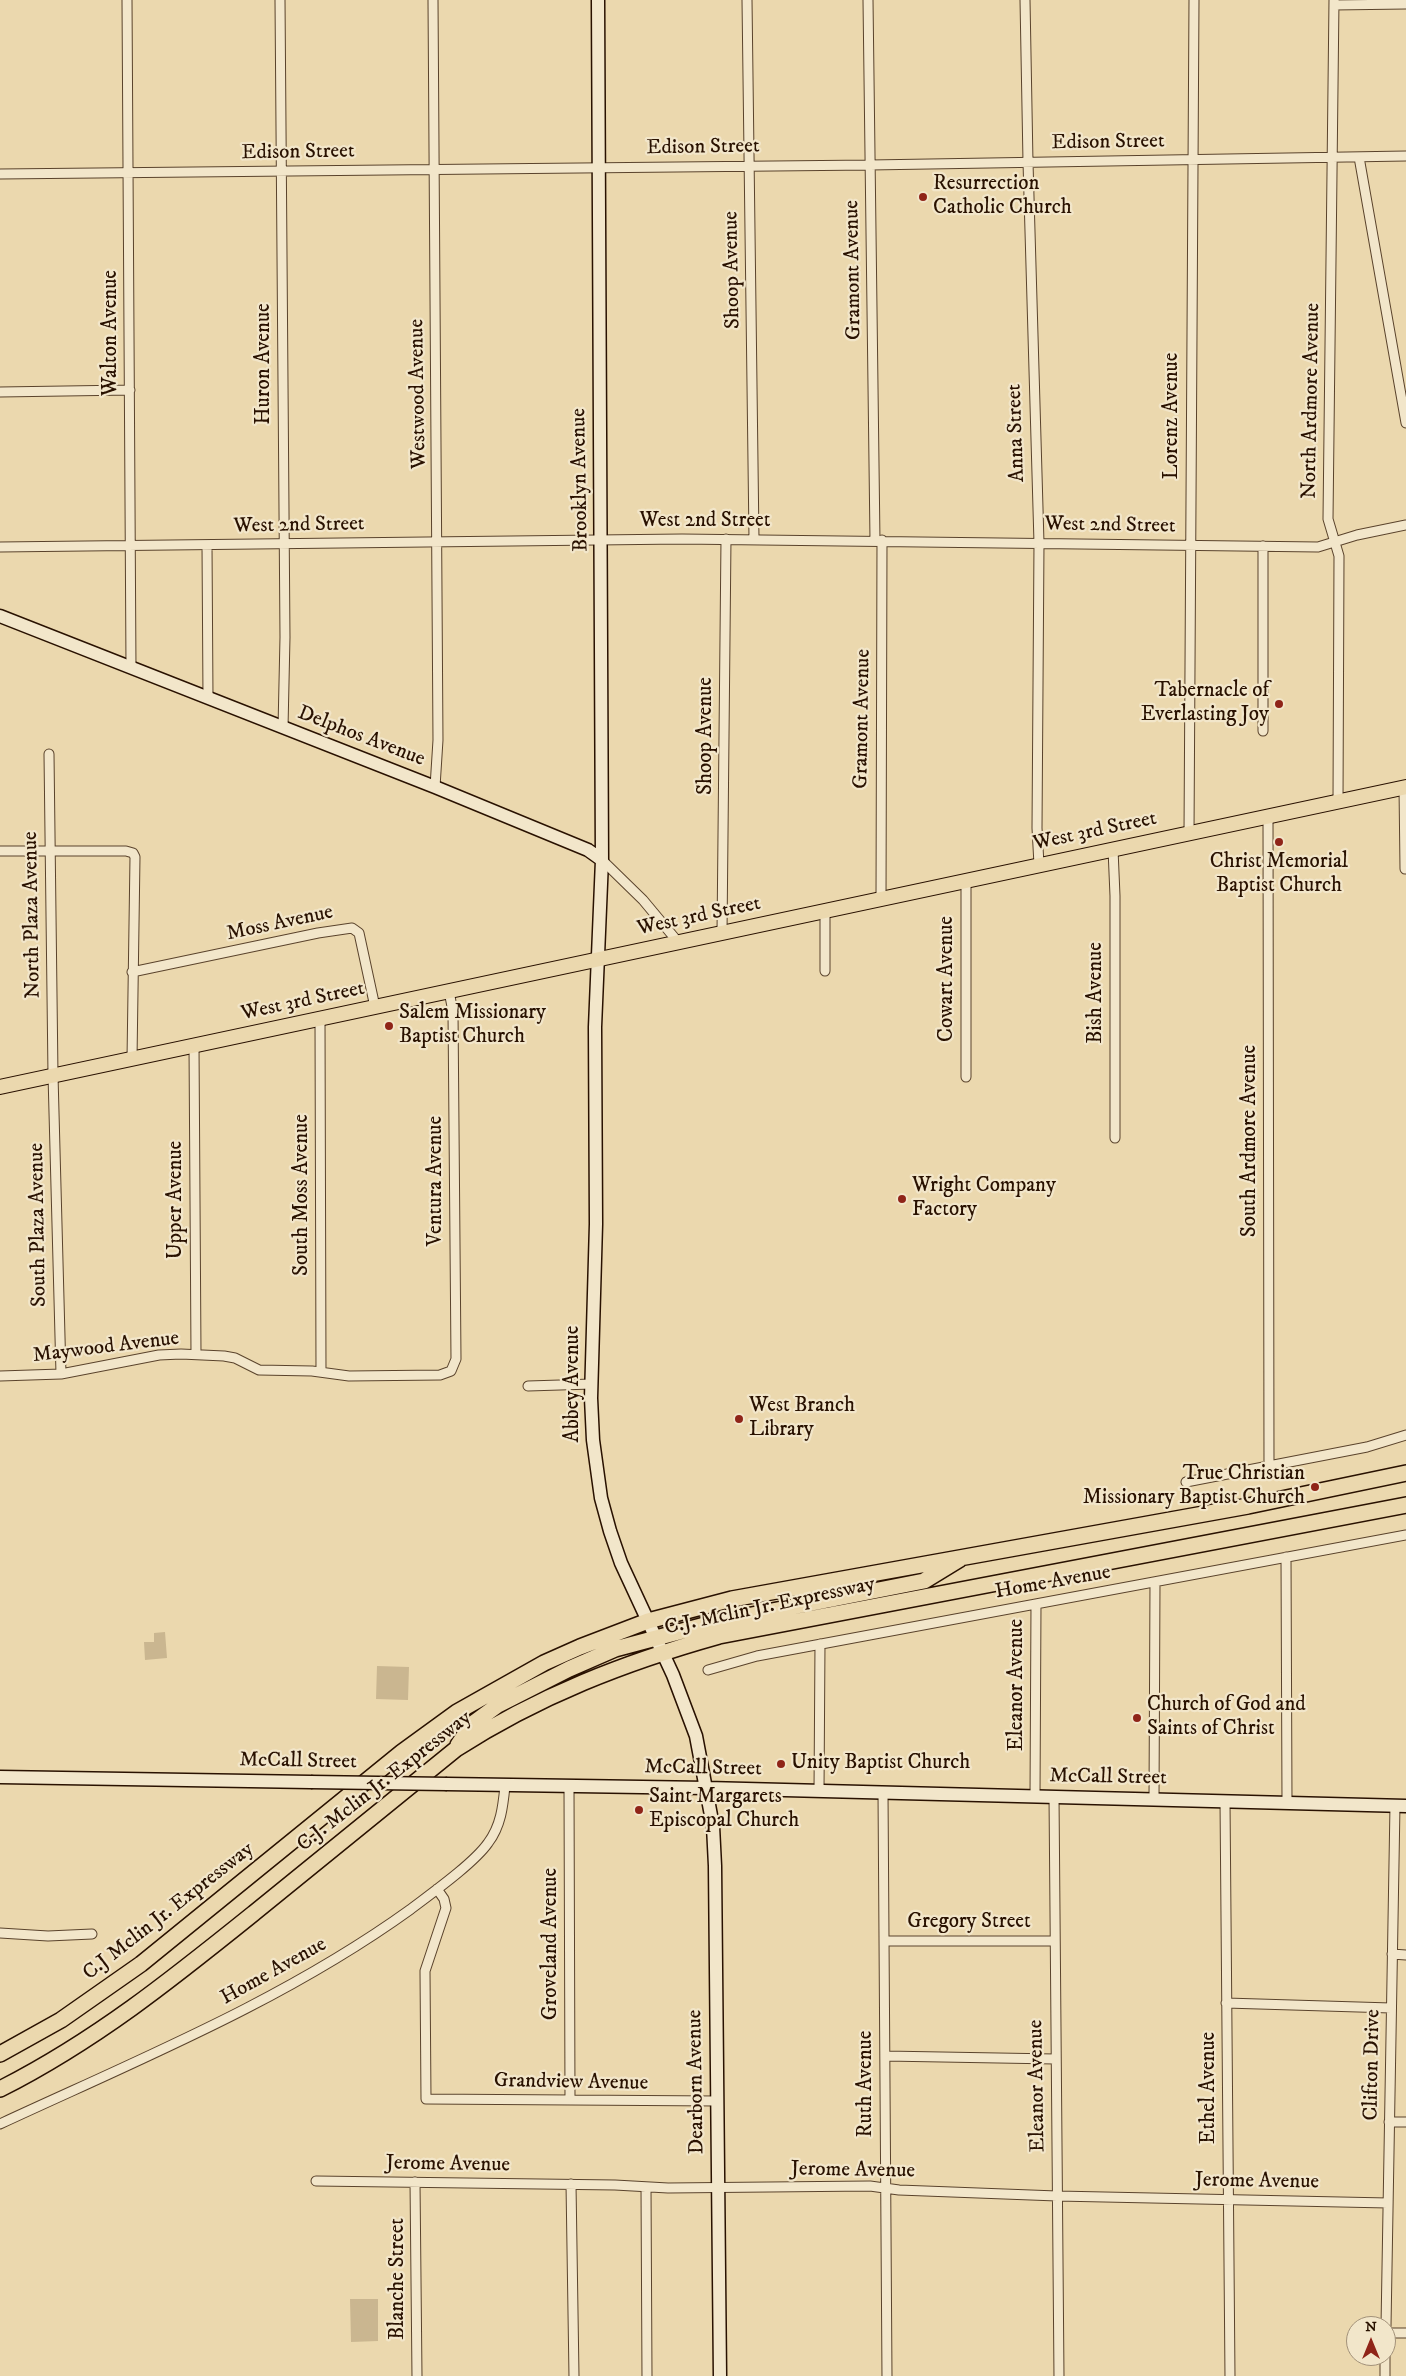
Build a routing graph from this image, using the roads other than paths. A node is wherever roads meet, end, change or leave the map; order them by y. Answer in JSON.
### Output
{"nodes":[{"id":1,"x":127,"y":0,"type":"edge"},
{"id":2,"x":280,"y":0,"type":"edge"},
{"id":3,"x":433,"y":0,"type":"edge"},
{"id":4,"x":598,"y":0,"type":"edge"},
{"id":5,"x":747,"y":0,"type":"edge"},
{"id":6,"x":868,"y":0,"type":"edge"},
{"id":7,"x":1026,"y":0,"type":"edge"},
{"id":8,"x":1194,"y":0,"type":"edge"},
{"id":9,"x":1334,"y":2,"type":"edge"},
{"id":10,"x":1406,"y":4,"type":"edge"},
{"id":11,"x":1406,"y":156,"type":"edge"},
{"id":12,"x":1359,"y":157,"type":"junction"},
{"id":13,"x":1332,"y":158,"type":"junction"},
{"id":14,"x":1192,"y":160,"type":"junction"},
{"id":15,"x":1028,"y":162,"type":"junction"},
{"id":16,"x":749,"y":165,"type":"junction"},
{"id":17,"x":870,"y":165,"type":"junction"},
{"id":18,"x":599,"y":167,"type":"junction"},
{"id":19,"x":434,"y":169,"type":"junction"},
{"id":20,"x":282,"y":170,"type":"junction"},
{"id":21,"x":129,"y":172,"type":"junction"},
{"id":22,"x":0,"y":174,"type":"edge"},
{"id":23,"x":130,"y":390,"type":"junction"},
{"id":24,"x":0,"y":392,"type":"edge"},
{"id":25,"x":1406,"y":423,"type":"edge"},
{"id":26,"x":1406,"y":525,"type":"edge"},
{"id":27,"x":726,"y":539,"type":"junction"},
{"id":28,"x":754,"y":539,"type":"junction"},
{"id":29,"x":602,"y":540,"type":"junction"},
{"id":30,"x":878,"y":540,"type":"junction"},
{"id":31,"x":437,"y":542,"type":"junction"},
{"id":32,"x":1335,"y":542,"type":"junction"},
{"id":33,"x":1038,"y":543,"type":"junction"},
{"id":34,"x":284,"y":544,"type":"junction"},
{"id":35,"x":1189,"y":544,"type":"junction"},
{"id":36,"x":207,"y":545,"type":"junction"},
{"id":37,"x":131,"y":546,"type":"junction"},
{"id":38,"x":1263,"y":546,"type":"junction"},
{"id":39,"x":0,"y":547,"type":"edge"},
{"id":40,"x":0,"y":616,"type":"edge"},
{"id":41,"x":131,"y":667,"type":"junction"},
{"id":42,"x":208,"y":698,"type":"junction"},
{"id":43,"x":284,"y":728,"type":"junction"},
{"id":44,"x":1263,"y":732,"type":"dead end"},
{"id":45,"x":49,"y":754,"type":"dead end"},
{"id":46,"x":435,"y":787,"type":"junction"},
{"id":47,"x":1405,"y":787,"type":"edge"},
{"id":48,"x":1338,"y":801,"type":"junction"},
{"id":49,"x":1268,"y":816,"type":"junction"},
{"id":50,"x":1189,"y":833,"type":"junction"},
{"id":51,"x":1113,"y":849,"type":"junction"},
{"id":52,"x":0,"y":851,"type":"edge"},
{"id":53,"x":50,"y":851,"type":"junction"},
{"id":54,"x":602,"y":860,"type":"junction"},
{"id":55,"x":1039,"y":864,"type":"junction"},
{"id":56,"x":1405,"y":869,"type":"edge"},
{"id":57,"x":966,"y":880,"type":"junction"},
{"id":58,"x":881,"y":898,"type":"junction"},
{"id":59,"x":825,"y":910,"type":"junction"},
{"id":60,"x":722,"y":933,"type":"junction"},
{"id":61,"x":678,"y":942,"type":"junction"},
{"id":62,"x":598,"y":959,"type":"junction"},
{"id":63,"x":825,"y":971,"type":"dead end"},
{"id":64,"x":132,"y":972,"type":"junction"},
{"id":65,"x":449,"y":991,"type":"junction"},
{"id":66,"x":375,"y":1007,"type":"junction"},
{"id":67,"x":320,"y":1018,"type":"junction"},
{"id":68,"x":194,"y":1045,"type":"junction"},
{"id":69,"x":132,"y":1058,"type":"junction"},
{"id":70,"x":53,"y":1076,"type":"junction"},
{"id":71,"x":966,"y":1077,"type":"dead end"},
{"id":72,"x":0,"y":1087,"type":"edge"},
{"id":73,"x":1115,"y":1138,"type":"dead end"},
{"id":74,"x":196,"y":1354,"type":"junction"},
{"id":75,"x":451,"y":1371,"type":"joint"},
{"id":76,"x":321,"y":1372,"type":"junction"},
{"id":77,"x":61,"y":1374,"type":"junction"},
{"id":78,"x":0,"y":1376,"type":"edge"},
{"id":79,"x":592,"y":1384,"type":"junction"},
{"id":80,"x":528,"y":1386,"type":"dead end"},
{"id":81,"x":1406,"y":1435,"type":"edge"},
{"id":82,"x":1269,"y":1466,"type":"junction"},
{"id":83,"x":1406,"y":1473,"type":"edge"},
{"id":84,"x":1186,"y":1482,"type":"dead end"},
{"id":85,"x":1406,"y":1505,"type":"edge"},
{"id":86,"x":1406,"y":1535,"type":"edge"},
{"id":87,"x":965,"y":1556,"type":"junction"},
{"id":88,"x":1286,"y":1557,"type":"junction"},
{"id":89,"x":1155,"y":1582,"type":"junction"},
{"id":90,"x":1036,"y":1604,"type":"junction"},
{"id":91,"x":648,"y":1621,"type":"junction"},
{"id":92,"x":656,"y":1637,"type":"junction"},
{"id":93,"x":820,"y":1644,"type":"junction"},
{"id":94,"x":663,"y":1652,"type":"junction"},
{"id":95,"x":708,"y":1670,"type":"dead end"},
{"id":96,"x":456,"y":1749,"type":"junction"},
{"id":97,"x":0,"y":1777,"type":"edge"},
{"id":98,"x":505,"y":1786,"type":"junction"},
{"id":99,"x":569,"y":1787,"type":"junction"},
{"id":100,"x":707,"y":1788,"type":"junction"},
{"id":101,"x":819,"y":1791,"type":"junction"},
{"id":102,"x":355,"y":1792,"type":"joint"},
{"id":103,"x":883,"y":1792,"type":"junction"},
{"id":104,"x":1035,"y":1796,"type":"junction"},
{"id":105,"x":1054,"y":1796,"type":"junction"},
{"id":106,"x":1154,"y":1799,"type":"junction"},
{"id":107,"x":1225,"y":1801,"type":"junction"},
{"id":108,"x":1287,"y":1802,"type":"junction"},
{"id":109,"x":1400,"y":1806,"type":"edge"},
{"id":110,"x":437,"y":1889,"type":"junction"},
{"id":111,"x":0,"y":1933,"type":"edge"},
{"id":112,"x":92,"y":1934,"type":"dead end"},
{"id":113,"x":884,"y":1941,"type":"junction"},
{"id":114,"x":1055,"y":1941,"type":"junction"},
{"id":115,"x":1392,"y":1954,"type":"junction"},
{"id":116,"x":1406,"y":1955,"type":"edge"},
{"id":117,"x":1226,"y":2003,"type":"junction"},
{"id":118,"x":1391,"y":2008,"type":"junction"},
{"id":119,"x":0,"y":2054,"type":"edge"},
{"id":120,"x":885,"y":2056,"type":"junction"},
{"id":121,"x":1055,"y":2060,"type":"junction"},
{"id":122,"x":0,"y":2089,"type":"edge"},
{"id":123,"x":570,"y":2100,"type":"junction"},
{"id":124,"x":716,"y":2101,"type":"junction"},
{"id":125,"x":1389,"y":2122,"type":"junction"},
{"id":126,"x":1406,"y":2122,"type":"edge"},
{"id":127,"x":0,"y":2124,"type":"edge"},
{"id":128,"x":316,"y":2181,"type":"dead end"},
{"id":129,"x":415,"y":2182,"type":"junction"},
{"id":130,"x":571,"y":2184,"type":"junction"},
{"id":131,"x":646,"y":2187,"type":"junction"},
{"id":132,"x":718,"y":2187,"type":"junction"},
{"id":133,"x":886,"y":2188,"type":"junction"},
{"id":134,"x":1057,"y":2196,"type":"junction"},
{"id":135,"x":1228,"y":2199,"type":"junction"},
{"id":136,"x":1388,"y":2203,"type":"junction"},
{"id":137,"x":1386,"y":2316,"type":"edge"},
{"id":138,"x":417,"y":2376,"type":"edge"},
{"id":139,"x":574,"y":2376,"type":"edge"},
{"id":140,"x":647,"y":2376,"type":"edge"},
{"id":141,"x":720,"y":2376,"type":"edge"},
{"id":142,"x":887,"y":2376,"type":"edge"},
{"id":143,"x":1058,"y":2376,"type":"edge"},
{"id":144,"x":1230,"y":2376,"type":"edge"}],
"edges":[{"from":1,"to":21,"type":"street","name":"Walton Avenue"},
{"from":2,"to":20,"type":"street","name":"Huron Avenue"},
{"from":3,"to":19,"type":"street","name":"Westwood Avenue"},
{"from":4,"to":18,"type":"street","name":"Brooklyn Avenue"},
{"from":5,"to":16,"type":"street","name":"Shoop Avenue"},
{"from":6,"to":17,"type":"street","name":"Gramont Avenue"},
{"from":7,"to":15,"type":"street","name":"Anna Street"},
{"from":8,"to":14,"type":"street","name":"Lorenz Avenue"},
{"from":9,"to":10,"type":"street"},
{"from":9,"to":13,"type":"street","name":"North Ardmore Avenue"},
{"from":11,"to":12,"type":"street","name":"Edison Street"},
{"from":12,"to":13,"type":"street","name":"Edison Street"},
{"from":12,"to":25,"type":"street"},
{"from":13,"to":14,"type":"street","name":"Edison Street"},
{"from":13,"to":32,"type":"street","name":"North Ardmore Avenue"},
{"from":14,"to":15,"type":"street","name":"Edison Street"},
{"from":14,"to":35,"type":"street","name":"Lorenz Avenue"},
{"from":15,"to":17,"type":"street","name":"Edison Street"},
{"from":15,"to":33,"type":"street","name":"Anna Street"},
{"from":16,"to":17,"type":"street","name":"Edison Street"},
{"from":16,"to":18,"type":"street","name":"Edison Street"},
{"from":16,"to":28,"type":"street","name":"Shoop Avenue"},
{"from":17,"to":30,"type":"street","name":"Gramont Avenue"},
{"from":18,"to":19,"type":"street","name":"Edison Street"},
{"from":18,"to":29,"type":"street","name":"Brooklyn Avenue"},
{"from":19,"to":20,"type":"street","name":"Edison Street"},
{"from":19,"to":31,"type":"street","name":"Westwood Avenue"},
{"from":20,"to":21,"type":"street","name":"Edison Street"},
{"from":20,"to":34,"type":"street","name":"Huron Avenue"},
{"from":21,"to":22,"type":"street","name":"Edison Street"},
{"from":21,"to":23,"type":"street","name":"Walton Avenue"},
{"from":23,"to":24,"type":"street"},
{"from":23,"to":37,"type":"street","name":"Walton Avenue"},
{"from":26,"to":32,"type":"street","name":"West 2nd Street"},
{"from":27,"to":28,"type":"street","name":"West 2nd Street"},
{"from":27,"to":29,"type":"street","name":"West 2nd Street"},
{"from":27,"to":60,"type":"street","name":"Shoop Avenue"},
{"from":28,"to":30,"type":"street","name":"West 2nd Street"},
{"from":29,"to":31,"type":"street","name":"West 2nd Street"},
{"from":29,"to":54,"type":"street","name":"Brooklyn Avenue"},
{"from":30,"to":33,"type":"street","name":"West 2nd Street"},
{"from":30,"to":58,"type":"street","name":"Gramont Avenue"},
{"from":31,"to":34,"type":"street","name":"West 2nd Street"},
{"from":31,"to":46,"type":"street","name":"Westwood Avenue"},
{"from":32,"to":38,"type":"street","name":"West 2nd Street"},
{"from":32,"to":48,"type":"street","name":"North Ardmore Avenue"},
{"from":33,"to":35,"type":"street","name":"West 2nd Street"},
{"from":33,"to":55,"type":"street","name":"Anna Street"},
{"from":34,"to":36,"type":"street","name":"West 2nd Street"},
{"from":34,"to":43,"type":"street","name":"Huron Avenue"},
{"from":35,"to":38,"type":"street","name":"West 2nd Street"},
{"from":35,"to":50,"type":"street","name":"Lorenz Avenue"},
{"from":36,"to":37,"type":"street","name":"West 2nd Street"},
{"from":36,"to":42,"type":"street"},
{"from":37,"to":39,"type":"street","name":"West 2nd Street"},
{"from":37,"to":41,"type":"street","name":"Walton Avenue"},
{"from":38,"to":44,"type":"street"},
{"from":40,"to":41,"type":"street","name":"Delphos Avenue"},
{"from":41,"to":42,"type":"street","name":"Delphos Avenue"},
{"from":42,"to":43,"type":"street","name":"Delphos Avenue"},
{"from":43,"to":46,"type":"street","name":"Delphos Avenue"},
{"from":45,"to":53,"type":"street","name":"North Plaza Avenue"},
{"from":46,"to":54,"type":"street","name":"Delphos Avenue"},
{"from":47,"to":48,"type":"main road","name":"West 3rd Street"},
{"from":47,"to":56,"type":"street"},
{"from":48,"to":49,"type":"main road","name":"West 3rd Street"},
{"from":49,"to":50,"type":"main road","name":"West 3rd Street"},
{"from":49,"to":82,"type":"street","name":"South Ardmore Avenue"},
{"from":50,"to":51,"type":"main road","name":"West 3rd Street"},
{"from":51,"to":55,"type":"main road","name":"West 3rd Street"},
{"from":51,"to":73,"type":"street","name":"Bish Avenue"},
{"from":52,"to":53,"type":"street"},
{"from":53,"to":64,"type":"street"},
{"from":53,"to":70,"type":"street","name":"North Plaza Avenue"},
{"from":54,"to":61,"type":"street","name":"Delphos Avenue"},
{"from":54,"to":62,"type":"street","name":"Brooklyn Avenue"},
{"from":55,"to":57,"type":"main road","name":"West 3rd Street"},
{"from":57,"to":58,"type":"main road","name":"West 3rd Street"},
{"from":57,"to":71,"type":"street","name":"Cowart Avenue"},
{"from":58,"to":59,"type":"main road","name":"West 3rd Street"},
{"from":59,"to":60,"type":"main road","name":"West 3rd Street"},
{"from":59,"to":63,"type":"street"},
{"from":60,"to":61,"type":"main road","name":"West 3rd Street"},
{"from":61,"to":62,"type":"main road","name":"West 3rd Street"},
{"from":62,"to":65,"type":"main road","name":"West 3rd Street"},
{"from":62,"to":79,"type":"street","name":"Abbey Avenue"},
{"from":64,"to":66,"type":"street","name":"Moss Avenue"},
{"from":64,"to":69,"type":"street"},
{"from":65,"to":66,"type":"main road","name":"West 3rd Street"},
{"from":65,"to":75,"type":"street","name":"Ventura Avenue"},
{"from":66,"to":67,"type":"main road","name":"West 3rd Street"},
{"from":67,"to":68,"type":"main road","name":"West 3rd Street"},
{"from":67,"to":76,"type":"street","name":"South Moss Avenue"},
{"from":68,"to":69,"type":"main road","name":"West 3rd Street"},
{"from":68,"to":74,"type":"street","name":"Upper Avenue"},
{"from":69,"to":70,"type":"main road","name":"West 3rd Street"},
{"from":70,"to":72,"type":"main road","name":"West 3rd Street"},
{"from":70,"to":77,"type":"street","name":"South Plaza Avenue"},
{"from":74,"to":76,"type":"street","name":"Maywood Avenue"},
{"from":74,"to":77,"type":"street","name":"Maywood Avenue"},
{"from":75,"to":76,"type":"street","name":"Maywood Avenue"},
{"from":77,"to":78,"type":"street","name":"Maywood Avenue"},
{"from":79,"to":80,"type":"street"},
{"from":79,"to":91,"type":"street","name":"Abbey Avenue"},
{"from":81,"to":82,"type":"street"},
{"from":82,"to":84,"type":"street"},
{"from":83,"to":87,"type":"highway","name":"C.J. Mclin Jr. Expressway"},
{"from":85,"to":94,"type":"highway","name":"C.J. Mclin Jr. Expressway"},
{"from":86,"to":88,"type":"street","name":"Home Avenue"},
{"from":87,"to":91,"type":"highway","name":"C.J. Mclin Jr. Expressway"},
{"from":87,"to":92,"type":"highway"},
{"from":88,"to":89,"type":"street","name":"Home Avenue"},
{"from":88,"to":108,"type":"street"},
{"from":89,"to":90,"type":"street","name":"Home Avenue"},
{"from":89,"to":106,"type":"street"},
{"from":90,"to":93,"type":"street","name":"Home Avenue"},
{"from":90,"to":104,"type":"street","name":"Eleanor Avenue"},
{"from":91,"to":92,"type":"street","name":"Abbey Avenue"},
{"from":91,"to":102,"type":"highway","name":"C.J. Mclin Jr. Expressway"},
{"from":92,"to":94,"type":"street","name":"Abbey Avenue"},
{"from":92,"to":96,"type":"highway"},
{"from":93,"to":95,"type":"street","name":"Home Avenue"},
{"from":93,"to":101,"type":"street"},
{"from":94,"to":96,"type":"highway","name":"C.J. Mclin Jr. Expressway"},
{"from":94,"to":100,"type":"street","name":"Abbey Avenue"},
{"from":96,"to":122,"type":"highway","name":"C.J. Mclin Jr. Expressway"},
{"from":97,"to":98,"type":"street","name":"McCall Street","bridge":true},
{"from":98,"to":99,"type":"street","name":"McCall Street"},
{"from":98,"to":110,"type":"street","name":"Home Avenue"},
{"from":99,"to":100,"type":"street","name":"McCall Street"},
{"from":99,"to":123,"type":"street","name":"Groveland Avenue"},
{"from":100,"to":101,"type":"street","name":"McCall Street"},
{"from":100,"to":124,"type":"street","name":"Dearborn Avenue"},
{"from":101,"to":103,"type":"street","name":"McCall Street"},
{"from":102,"to":119,"type":"highway","name":"C.J Mclin Jr. Expressway"},
{"from":103,"to":104,"type":"street","name":"McCall Street"},
{"from":103,"to":113,"type":"street","name":"Ruth Avenue"},
{"from":104,"to":105,"type":"street","name":"McCall Street"},
{"from":105,"to":106,"type":"street","name":"McCall Street"},
{"from":105,"to":114,"type":"street","name":"Eleanor Avenue"},
{"from":106,"to":107,"type":"street","name":"McCall Street"},
{"from":107,"to":108,"type":"street","name":"McCall Street"},
{"from":107,"to":117,"type":"street","name":"Ethel Avenue"},
{"from":108,"to":109,"type":"street","name":"McCall Street"},
{"from":109,"to":115,"type":"street","name":"Clifton Drive"},
{"from":110,"to":123,"type":"street","name":"Grandview Avenue"},
{"from":110,"to":127,"type":"street","name":"Home Avenue"},
{"from":111,"to":112,"type":"street"},
{"from":113,"to":114,"type":"street","name":"Gregory Street"},
{"from":113,"to":120,"type":"street","name":"Ruth Avenue"},
{"from":114,"to":121,"type":"street","name":"Eleanor Avenue"},
{"from":115,"to":116,"type":"street"},
{"from":115,"to":118,"type":"street","name":"Clifton Drive"},
{"from":117,"to":118,"type":"street"},
{"from":117,"to":135,"type":"street","name":"Ethel Avenue"},
{"from":118,"to":125,"type":"street","name":"Clifton Drive"},
{"from":120,"to":121,"type":"street"},
{"from":120,"to":133,"type":"street","name":"Ruth Avenue"},
{"from":121,"to":134,"type":"street","name":"Eleanor Avenue"},
{"from":123,"to":124,"type":"street","name":"Grandview Avenue"},
{"from":124,"to":132,"type":"street","name":"Dearborn Avenue"},
{"from":125,"to":126,"type":"street"},
{"from":125,"to":136,"type":"street","name":"Clifton Drive"},
{"from":128,"to":129,"type":"street","name":"Jerome Avenue"},
{"from":129,"to":130,"type":"street","name":"Jerome Avenue"},
{"from":129,"to":138,"type":"street","name":"Blanche Street"},
{"from":130,"to":131,"type":"street","name":"Jerome Avenue"},
{"from":130,"to":139,"type":"street"},
{"from":131,"to":132,"type":"street","name":"Jerome Avenue"},
{"from":131,"to":140,"type":"street"},
{"from":132,"to":133,"type":"street","name":"Jerome Avenue"},
{"from":132,"to":141,"type":"street","name":"Dearborn Avenue"},
{"from":133,"to":134,"type":"street","name":"Jerome Avenue"},
{"from":133,"to":142,"type":"street","name":"Ruth Avenue"},
{"from":134,"to":135,"type":"street","name":"Jerome Avenue"},
{"from":134,"to":143,"type":"street","name":"Eleanor Avenue"},
{"from":135,"to":136,"type":"street","name":"Jerome Avenue"},
{"from":135,"to":144,"type":"street","name":"Ethel Avenue"},
{"from":136,"to":137,"type":"street","name":"Clifton Drive"}]}
